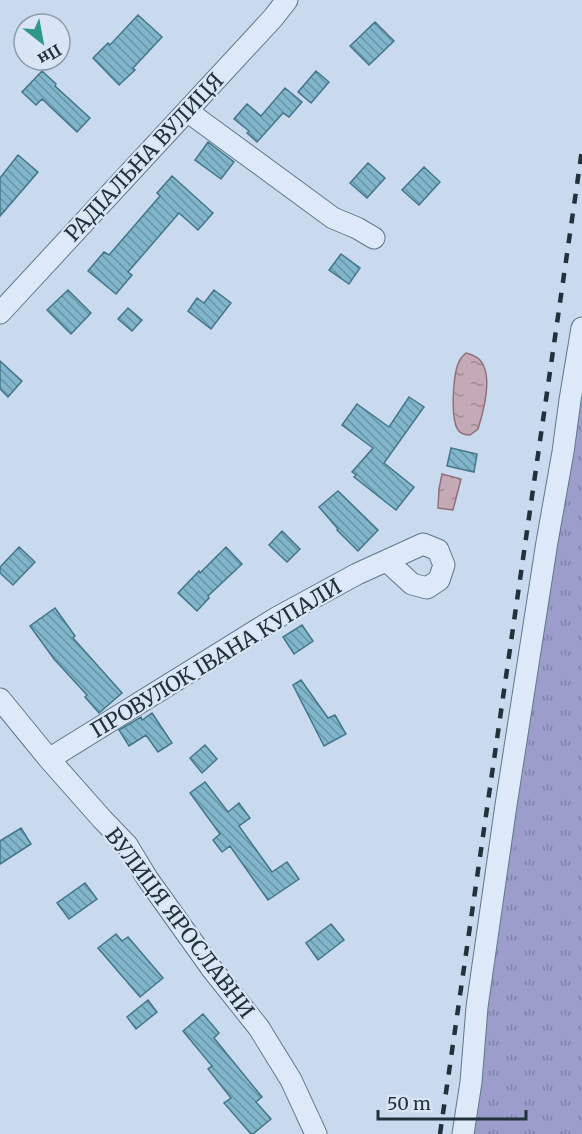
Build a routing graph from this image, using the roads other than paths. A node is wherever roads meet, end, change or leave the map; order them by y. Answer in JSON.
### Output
{"nodes":[{"id":1,"x":287,"y":0,"type":"edge"},
{"id":2,"x":187,"y":111,"type":"junction"},
{"id":3,"x":374,"y":238,"type":"dead end"},
{"id":4,"x":0,"y":313,"type":"edge"},
{"id":5,"x":582,"y":328,"type":"edge"},
{"id":6,"x":387,"y":561,"type":"dead end"},
{"id":7,"x":0,"y":699,"type":"edge"},
{"id":8,"x":49,"y":759,"type":"junction"},
{"id":9,"x":316,"y":1134,"type":"edge"},
{"id":10,"x":463,"y":1134,"type":"edge"}],
"edges":[{"from":1,"to":2,"type":"street","name":"РАДІАЛЬНА ВУЛИЦЯ"},
{"from":2,"to":3,"type":"street"},
{"from":2,"to":4,"type":"street","name":"РАДІАЛЬНА ВУЛИЦЯ"},
{"from":5,"to":10,"type":"street"},
{"from":6,"to":8,"type":"street","name":"ПРОВУЛОК ІВАНА КУПАЛИ"},
{"from":7,"to":8,"type":"street","name":"ВУЛИЦЯ ЯРОСЛАВНИ"},
{"from":8,"to":9,"type":"street","name":"ВУЛИЦЯ ЯРОСЛАВНИ"}]}
